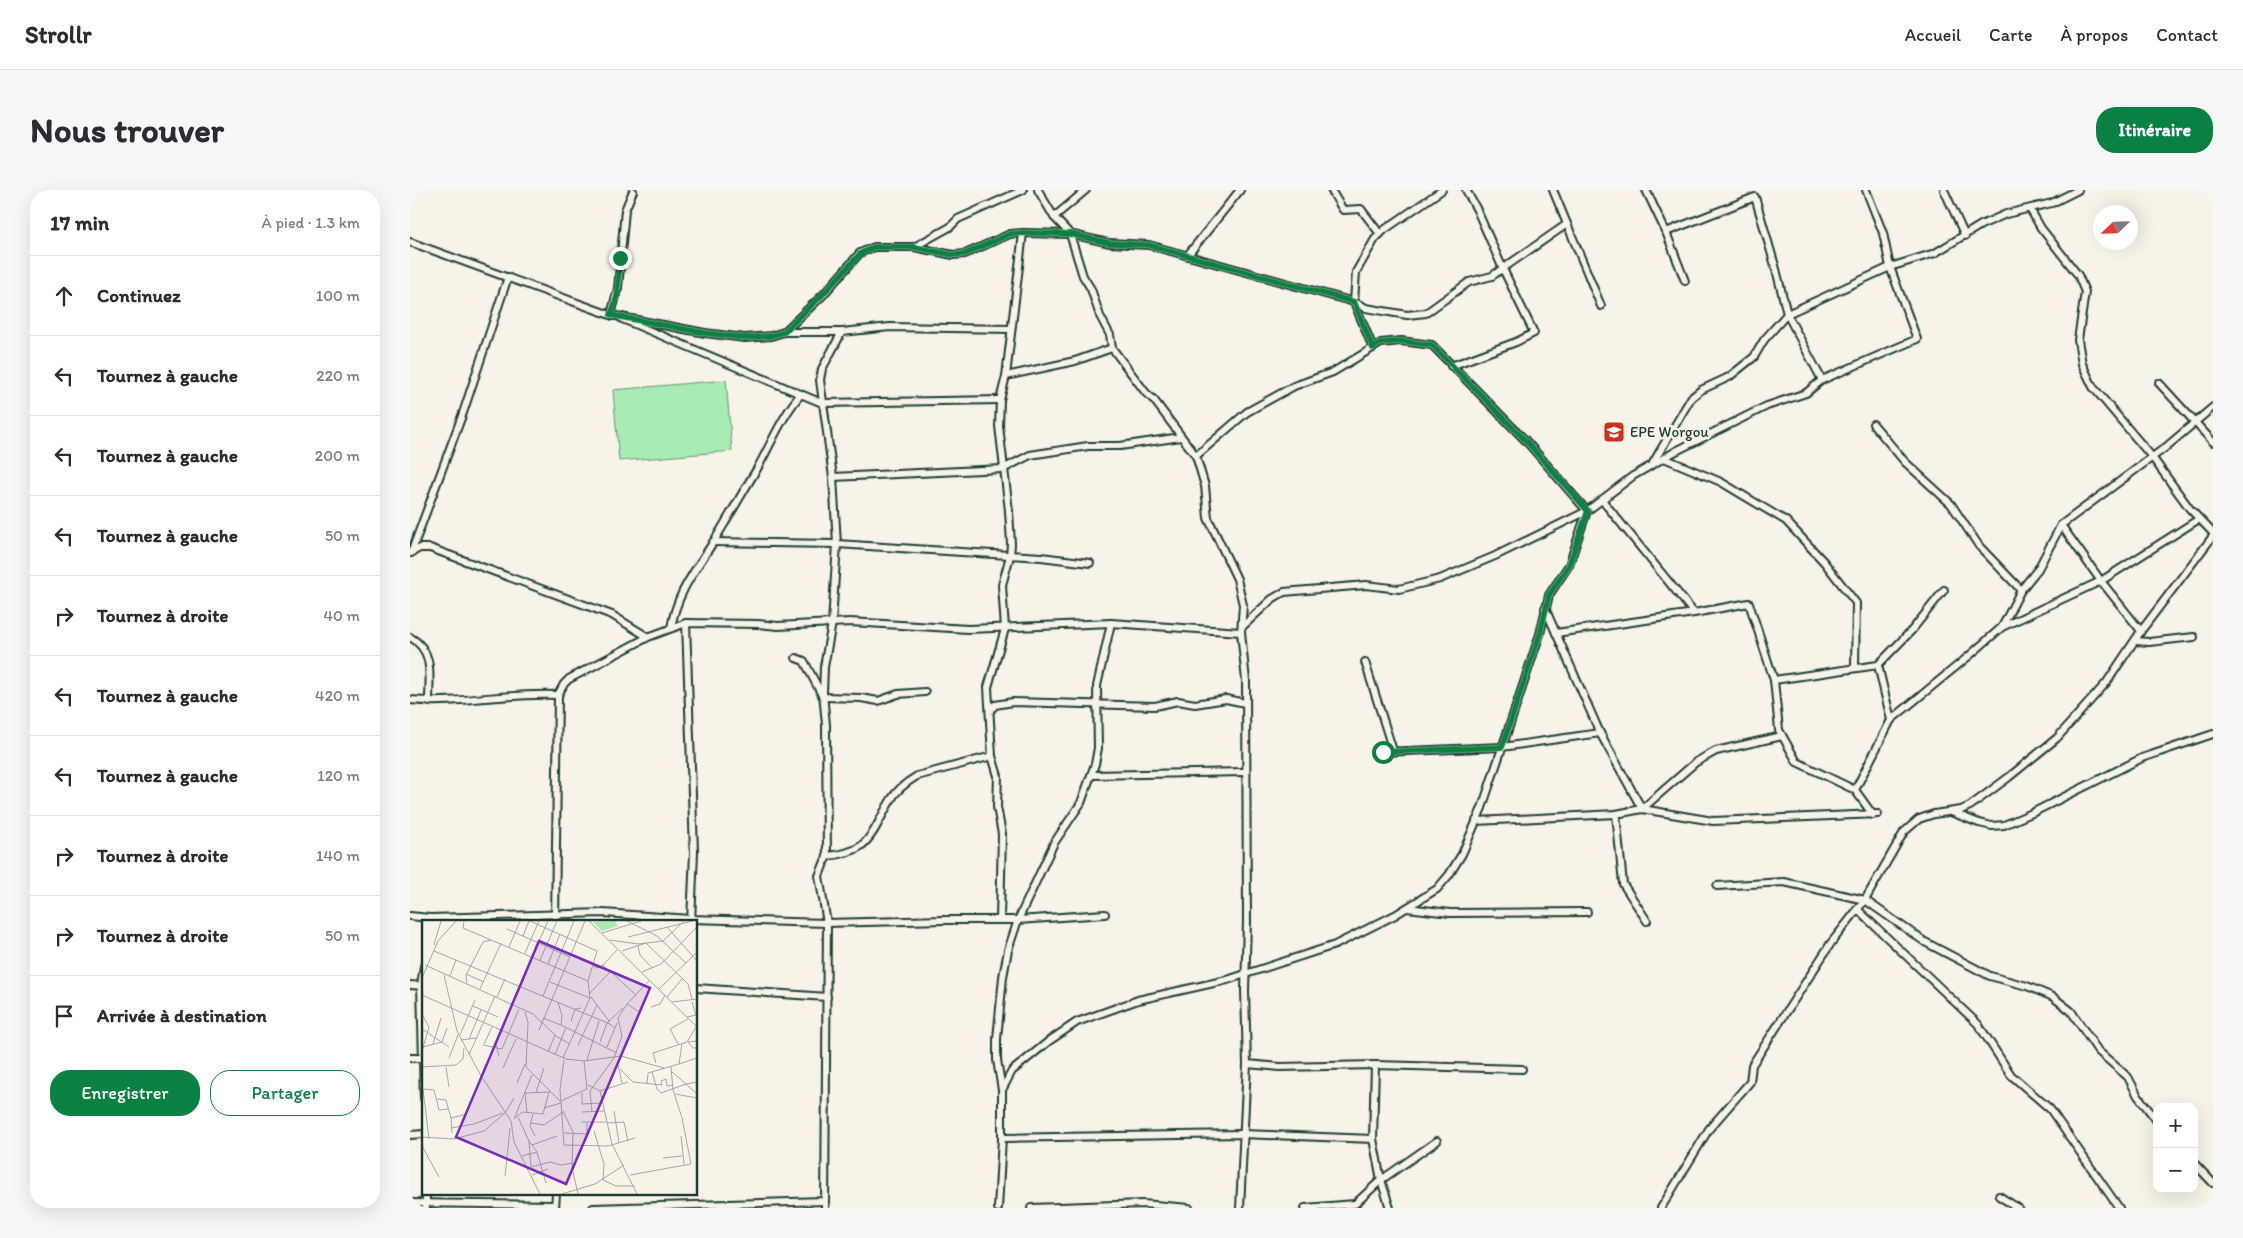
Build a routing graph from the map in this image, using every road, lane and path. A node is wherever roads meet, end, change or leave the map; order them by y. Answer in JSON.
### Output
{"nodes":[{"id":1,"x":1023,"y":190,"type":"edge"},
{"id":2,"x":1038,"y":190,"type":"edge"},
{"id":3,"x":1086,"y":190,"type":"edge"},
{"id":4,"x":1240,"y":190,"type":"edge"},
{"id":5,"x":1331,"y":190,"type":"edge"},
{"id":6,"x":1442,"y":190,"type":"edge"},
{"id":7,"x":1466,"y":190,"type":"edge"},
{"id":8,"x":1553,"y":190,"type":"edge"},
{"id":9,"x":1646,"y":190,"type":"edge"},
{"id":10,"x":1866,"y":190,"type":"edge"},
{"id":11,"x":1944,"y":190,"type":"edge"},
{"id":12,"x":2078,"y":190,"type":"edge"},
{"id":13,"x":633,"y":191,"type":"edge"},
{"id":14,"x":2030,"y":209,"type":"junction"},
{"id":15,"x":1054,"y":217,"type":"junction"},
{"id":16,"x":1567,"y":224,"type":"junction"},
{"id":17,"x":1666,"y":232,"type":"junction"},
{"id":18,"x":1023,"y":233,"type":"junction"},
{"id":19,"x":1070,"y":234,"type":"junction"},
{"id":20,"x":1380,"y":234,"type":"junction"},
{"id":21,"x":1965,"y":236,"type":"junction"},
{"id":22,"x":410,"y":242,"type":"edge"},
{"id":23,"x":914,"y":247,"type":"junction"},
{"id":24,"x":1187,"y":256,"type":"junction"},
{"id":25,"x":1890,"y":267,"type":"junction"},
{"id":26,"x":1503,"y":270,"type":"junction"},
{"id":27,"x":508,"y":277,"type":"junction"},
{"id":28,"x":1685,"y":281,"type":"dead end"},
{"id":29,"x":1354,"y":302,"type":"junction"},
{"id":30,"x":1601,"y":306,"type":"dead end"},
{"id":31,"x":1787,"y":314,"type":"junction"},
{"id":32,"x":611,"y":315,"type":"junction"},
{"id":33,"x":1011,"y":329,"type":"junction"},
{"id":34,"x":784,"y":332,"type":"junction"},
{"id":35,"x":842,"y":332,"type":"junction"},
{"id":36,"x":1112,"y":348,"type":"junction"},
{"id":37,"x":1373,"y":348,"type":"junction"},
{"id":38,"x":1451,"y":366,"type":"junction"},
{"id":39,"x":1006,"y":376,"type":"junction"},
{"id":40,"x":1822,"y":380,"type":"junction"},
{"id":41,"x":2159,"y":383,"type":"dead end"},
{"id":42,"x":801,"y":394,"type":"junction"},
{"id":43,"x":1000,"y":400,"type":"junction"},
{"id":44,"x":822,"y":403,"type":"junction"},
{"id":45,"x":2213,"y":407,"type":"edge"},
{"id":46,"x":1873,"y":424,"type":"dead end"},
{"id":47,"x":2196,"y":424,"type":"junction"},
{"id":48,"x":1181,"y":437,"type":"junction"},
{"id":49,"x":2213,"y":442,"type":"edge"},
{"id":50,"x":1196,"y":456,"type":"junction"},
{"id":51,"x":2152,"y":457,"type":"junction"},
{"id":52,"x":1664,"y":458,"type":"junction"},
{"id":53,"x":1651,"y":466,"type":"junction"},
{"id":54,"x":1003,"y":469,"type":"junction"},
{"id":55,"x":833,"y":477,"type":"junction"},
{"id":56,"x":1602,"y":500,"type":"junction"},
{"id":57,"x":1588,"y":511,"type":"junction"},
{"id":58,"x":2199,"y":519,"type":"junction"},
{"id":59,"x":2061,"y":525,"type":"junction"},
{"id":60,"x":2213,"y":534,"type":"edge"},
{"id":61,"x":713,"y":542,"type":"junction"},
{"id":62,"x":837,"y":544,"type":"junction"},
{"id":63,"x":410,"y":555,"type":"edge"},
{"id":64,"x":1010,"y":556,"type":"junction"},
{"id":65,"x":1090,"y":563,"type":"dead end"},
{"id":66,"x":2101,"y":581,"type":"junction"},
{"id":67,"x":1944,"y":590,"type":"dead end"},
{"id":68,"x":2021,"y":590,"type":"junction"},
{"id":69,"x":1545,"y":608,"type":"junction"},
{"id":70,"x":1694,"y":613,"type":"junction"},
{"id":71,"x":686,"y":623,"type":"junction"},
{"id":72,"x":832,"y":623,"type":"junction"},
{"id":73,"x":1111,"y":623,"type":"junction"},
{"id":74,"x":2002,"y":627,"type":"junction"},
{"id":75,"x":671,"y":628,"type":"junction"},
{"id":76,"x":1005,"y":628,"type":"junction"},
{"id":77,"x":1242,"y":629,"type":"junction"},
{"id":78,"x":2141,"y":631,"type":"junction"},
{"id":79,"x":1556,"y":633,"type":"junction"},
{"id":80,"x":648,"y":637,"type":"junction"},
{"id":81,"x":2194,"y":637,"type":"dead end"},
{"id":82,"x":410,"y":638,"type":"edge"},
{"id":83,"x":2135,"y":640,"type":"junction"},
{"id":84,"x":796,"y":658,"type":"dead end"},
{"id":85,"x":1365,"y":662,"type":"dead end"},
{"id":86,"x":1878,"y":665,"type":"junction"},
{"id":87,"x":1855,"y":668,"type":"junction"},
{"id":88,"x":1774,"y":680,"type":"junction"},
{"id":89,"x":925,"y":692,"type":"dead end"},
{"id":90,"x":558,"y":695,"type":"junction"},
{"id":91,"x":823,"y":697,"type":"junction"},
{"id":92,"x":410,"y":700,"type":"edge"},
{"id":93,"x":429,"y":702,"type":"junction"},
{"id":94,"x":1245,"y":703,"type":"junction"},
{"id":95,"x":1096,"y":704,"type":"junction"},
{"id":96,"x":990,"y":712,"type":"junction"},
{"id":97,"x":1891,"y":720,"type":"junction"},
{"id":98,"x":1600,"y":733,"type":"junction"},
{"id":99,"x":2213,"y":734,"type":"edge"},
{"id":100,"x":1782,"y":736,"type":"junction"},
{"id":101,"x":1502,"y":747,"type":"junction"},
{"id":102,"x":1383,"y":752,"type":"dead end"},
{"id":103,"x":1393,"y":752,"type":"junction"},
{"id":104,"x":992,"y":756,"type":"junction"},
{"id":105,"x":1245,"y":772,"type":"junction"},
{"id":106,"x":1092,"y":775,"type":"junction"},
{"id":107,"x":1856,"y":790,"type":"junction"},
{"id":108,"x":1642,"y":809,"type":"junction"},
{"id":109,"x":1951,"y":812,"type":"junction"},
{"id":110,"x":1616,"y":814,"type":"junction"},
{"id":111,"x":1476,"y":822,"type":"junction"},
{"id":112,"x":827,"y":856,"type":"junction"},
{"id":113,"x":1717,"y":886,"type":"dead end"},
{"id":114,"x":1865,"y":900,"type":"junction"},
{"id":115,"x":1407,"y":908,"type":"junction"},
{"id":116,"x":1858,"y":909,"type":"junction"},
{"id":117,"x":1587,"y":912,"type":"dead end"},
{"id":118,"x":555,"y":914,"type":"junction"},
{"id":119,"x":1106,"y":914,"type":"dead end"},
{"id":120,"x":410,"y":916,"type":"edge"},
{"id":121,"x":430,"y":920,"type":"edge"},
{"id":122,"x":555,"y":920,"type":"edge"},
{"id":123,"x":691,"y":920,"type":"edge"},
{"id":124,"x":698,"y":920,"type":"edge"},
{"id":125,"x":1000,"y":920,"type":"junction"},
{"id":126,"x":1018,"y":920,"type":"junction"},
{"id":127,"x":1647,"y":921,"type":"dead end"},
{"id":128,"x":827,"y":923,"type":"junction"},
{"id":129,"x":1245,"y":973,"type":"junction"},
{"id":130,"x":410,"y":985,"type":"edge"},
{"id":131,"x":422,"y":986,"type":"edge"},
{"id":132,"x":698,"y":988,"type":"edge"},
{"id":133,"x":827,"y":997,"type":"junction"},
{"id":134,"x":1247,"y":1064,"type":"junction"},
{"id":135,"x":1374,"y":1065,"type":"junction"},
{"id":136,"x":1522,"y":1069,"type":"dead end"},
{"id":137,"x":1002,"y":1090,"type":"junction"},
{"id":138,"x":2153,"y":1116,"type":"edge"},
{"id":139,"x":1242,"y":1134,"type":"junction"},
{"id":140,"x":1002,"y":1138,"type":"junction"},
{"id":141,"x":1373,"y":1139,"type":"junction"},
{"id":142,"x":1437,"y":1141,"type":"dead end"},
{"id":143,"x":2198,"y":1167,"type":"edge"},
{"id":144,"x":1381,"y":1180,"type":"junction"},
{"id":145,"x":2213,"y":1183,"type":"edge"},
{"id":146,"x":1999,"y":1196,"type":"dead end"},
{"id":147,"x":410,"y":1203,"type":"edge"},
{"id":148,"x":825,"y":1204,"type":"edge"},
{"id":149,"x":426,"y":1206,"type":"edge"},
{"id":150,"x":555,"y":1207,"type":"edge"},
{"id":151,"x":592,"y":1208,"type":"edge"},
{"id":152,"x":998,"y":1208,"type":"edge"},
{"id":153,"x":1031,"y":1208,"type":"edge"},
{"id":154,"x":1189,"y":1208,"type":"edge"},
{"id":155,"x":1240,"y":1208,"type":"edge"},
{"id":156,"x":1305,"y":1208,"type":"edge"},
{"id":157,"x":1390,"y":1208,"type":"edge"},
{"id":158,"x":1661,"y":1208,"type":"edge"},
{"id":159,"x":2018,"y":1208,"type":"edge"},
{"id":160,"x":2119,"y":1208,"type":"edge"}],
"edges":[{"from":1,"to":23,"type":"street"},
{"from":2,"to":15,"type":"street"},
{"from":3,"to":15,"type":"street"},
{"from":4,"to":24,"type":"street"},
{"from":5,"to":20,"type":"street"},
{"from":6,"to":20,"type":"street"},
{"from":7,"to":26,"type":"street"},
{"from":8,"to":16,"type":"street"},
{"from":9,"to":17,"type":"street"},
{"from":10,"to":25,"type":"street"},
{"from":11,"to":21,"type":"street"},
{"from":12,"to":14,"type":"street"},
{"from":13,"to":32,"type":"street"},
{"from":14,"to":21,"type":"street"},
{"from":14,"to":51,"type":"street"},
{"from":15,"to":19,"type":"street"},
{"from":16,"to":26,"type":"street"},
{"from":16,"to":30,"type":"street"},
{"from":17,"to":28,"type":"street"},
{"from":17,"to":31,"type":"street"},
{"from":18,"to":19,"type":"street"},
{"from":18,"to":23,"type":"street"},
{"from":18,"to":33,"type":"street"},
{"from":19,"to":24,"type":"street"},
{"from":19,"to":36,"type":"street"},
{"from":20,"to":29,"type":"street"},
{"from":21,"to":25,"type":"street"},
{"from":22,"to":27,"type":"street"},
{"from":23,"to":34,"type":"street"},
{"from":24,"to":29,"type":"street"},
{"from":25,"to":31,"type":"street"},
{"from":25,"to":40,"type":"street"},
{"from":26,"to":29,"type":"street"},
{"from":26,"to":38,"type":"street"},
{"from":27,"to":32,"type":"street"},
{"from":27,"to":63,"type":"street"},
{"from":29,"to":37,"type":"street"},
{"from":31,"to":40,"type":"street"},
{"from":31,"to":53,"type":"street"},
{"from":32,"to":34,"type":"street"},
{"from":32,"to":42,"type":"street"},
{"from":33,"to":35,"type":"street"},
{"from":33,"to":39,"type":"street"},
{"from":34,"to":35,"type":"street"},
{"from":35,"to":44,"type":"street"},
{"from":36,"to":39,"type":"street"},
{"from":36,"to":48,"type":"street"},
{"from":37,"to":38,"type":"street"},
{"from":37,"to":50,"type":"street"},
{"from":38,"to":57,"type":"street"},
{"from":39,"to":43,"type":"street"},
{"from":40,"to":52,"type":"street"},
{"from":41,"to":47,"type":"street"},
{"from":42,"to":44,"type":"street"},
{"from":42,"to":61,"type":"street"},
{"from":43,"to":44,"type":"street"},
{"from":43,"to":54,"type":"street"},
{"from":44,"to":55,"type":"street"},
{"from":45,"to":47,"type":"street"},
{"from":46,"to":68,"type":"street"},
{"from":47,"to":49,"type":"street"},
{"from":47,"to":51,"type":"street"},
{"from":48,"to":50,"type":"street"},
{"from":48,"to":54,"type":"street"},
{"from":50,"to":77,"type":"street"},
{"from":51,"to":58,"type":"street"},
{"from":51,"to":59,"type":"street"},
{"from":52,"to":53,"type":"street"},
{"from":52,"to":87,"type":"street"},
{"from":53,"to":56,"type":"street"},
{"from":54,"to":55,"type":"street"},
{"from":54,"to":64,"type":"street"},
{"from":55,"to":62,"type":"street"},
{"from":56,"to":57,"type":"street"},
{"from":56,"to":70,"type":"street"},
{"from":57,"to":69,"type":"street"},
{"from":57,"to":77,"type":"street"},
{"from":58,"to":60,"type":"street"},
{"from":58,"to":66,"type":"street"},
{"from":59,"to":66,"type":"street"},
{"from":59,"to":68,"type":"street"},
{"from":60,"to":78,"type":"street"},
{"from":61,"to":62,"type":"street"},
{"from":61,"to":75,"type":"street"},
{"from":62,"to":64,"type":"street"},
{"from":62,"to":72,"type":"street"},
{"from":63,"to":80,"type":"street"},
{"from":64,"to":65,"type":"street"},
{"from":64,"to":76,"type":"street"},
{"from":66,"to":74,"type":"street"},
{"from":66,"to":78,"type":"street"},
{"from":67,"to":86,"type":"street"},
{"from":68,"to":74,"type":"street"},
{"from":69,"to":79,"type":"street"},
{"from":69,"to":101,"type":"street"},
{"from":70,"to":79,"type":"street"},
{"from":70,"to":88,"type":"street"},
{"from":71,"to":72,"type":"street"},
{"from":71,"to":75,"type":"street"},
{"from":71,"to":123,"type":"street"},
{"from":72,"to":76,"type":"street"},
{"from":72,"to":91,"type":"street"},
{"from":73,"to":76,"type":"street"},
{"from":73,"to":77,"type":"street"},
{"from":73,"to":95,"type":"street"},
{"from":74,"to":97,"type":"street"},
{"from":75,"to":80,"type":"street"},
{"from":76,"to":96,"type":"street"},
{"from":77,"to":94,"type":"street"},
{"from":78,"to":83,"type":"street"},
{"from":79,"to":98,"type":"street"},
{"from":80,"to":90,"type":"street"},
{"from":81,"to":83,"type":"street"},
{"from":82,"to":93,"type":"street"},
{"from":83,"to":109,"type":"street"},
{"from":84,"to":91,"type":"street"},
{"from":85,"to":103,"type":"street"},
{"from":86,"to":87,"type":"street"},
{"from":86,"to":97,"type":"street"},
{"from":87,"to":88,"type":"street"},
{"from":88,"to":100,"type":"street"},
{"from":89,"to":91,"type":"street"},
{"from":90,"to":93,"type":"street"},
{"from":90,"to":118,"type":"street"},
{"from":91,"to":112,"type":"street"},
{"from":92,"to":93,"type":"street"},
{"from":94,"to":95,"type":"street"},
{"from":94,"to":105,"type":"street"},
{"from":95,"to":96,"type":"street"},
{"from":95,"to":106,"type":"street"},
{"from":96,"to":104,"type":"street"},
{"from":97,"to":107,"type":"street"},
{"from":98,"to":101,"type":"street"},
{"from":98,"to":108,"type":"street"},
{"from":99,"to":109,"type":"street"},
{"from":100,"to":107,"type":"street"},
{"from":100,"to":108,"type":"street"},
{"from":101,"to":103,"type":"street"},
{"from":101,"to":111,"type":"street"},
{"from":102,"to":103,"type":"street"},
{"from":104,"to":112,"type":"street"},
{"from":104,"to":125,"type":"street"},
{"from":105,"to":106,"type":"street"},
{"from":105,"to":129,"type":"street"},
{"from":106,"to":126,"type":"street"},
{"from":107,"to":108,"type":"street"},
{"from":108,"to":110,"type":"street"},
{"from":109,"to":114,"type":"street"},
{"from":110,"to":111,"type":"street"},
{"from":110,"to":127,"type":"street"},
{"from":111,"to":115,"type":"street"},
{"from":112,"to":128,"type":"street"},
{"from":113,"to":114,"type":"street"},
{"from":114,"to":116,"type":"street"},
{"from":114,"to":138,"type":"street"},
{"from":115,"to":117,"type":"street"},
{"from":115,"to":129,"type":"street"},
{"from":116,"to":158,"type":"street"},
{"from":116,"to":160,"type":"street"},
{"from":118,"to":121,"type":"street"},
{"from":118,"to":122,"type":"street"},
{"from":118,"to":123,"type":"street"},
{"from":119,"to":126,"type":"street"},
{"from":120,"to":121,"type":"street"},
{"from":124,"to":128,"type":"street"},
{"from":125,"to":126,"type":"street"},
{"from":125,"to":128,"type":"street"},
{"from":126,"to":137,"type":"street"},
{"from":128,"to":133,"type":"street"},
{"from":129,"to":134,"type":"street"},
{"from":129,"to":137,"type":"street"},
{"from":130,"to":131,"type":"street"},
{"from":132,"to":133,"type":"street"},
{"from":133,"to":148,"type":"street"},
{"from":134,"to":135,"type":"street"},
{"from":134,"to":139,"type":"street"},
{"from":135,"to":136,"type":"street"},
{"from":135,"to":141,"type":"street"},
{"from":137,"to":140,"type":"street"},
{"from":139,"to":140,"type":"street"},
{"from":139,"to":141,"type":"street"},
{"from":139,"to":155,"type":"street"},
{"from":140,"to":152,"type":"street"},
{"from":141,"to":144,"type":"street"},
{"from":142,"to":144,"type":"street"},
{"from":143,"to":145,"type":"street"},
{"from":144,"to":156,"type":"street"},
{"from":144,"to":157,"type":"street"},
{"from":146,"to":159,"type":"street"},
{"from":147,"to":149,"type":"street"},
{"from":148,"to":151,"type":"street"},
{"from":149,"to":150,"type":"street"},
{"from":153,"to":154,"type":"street"}]}
